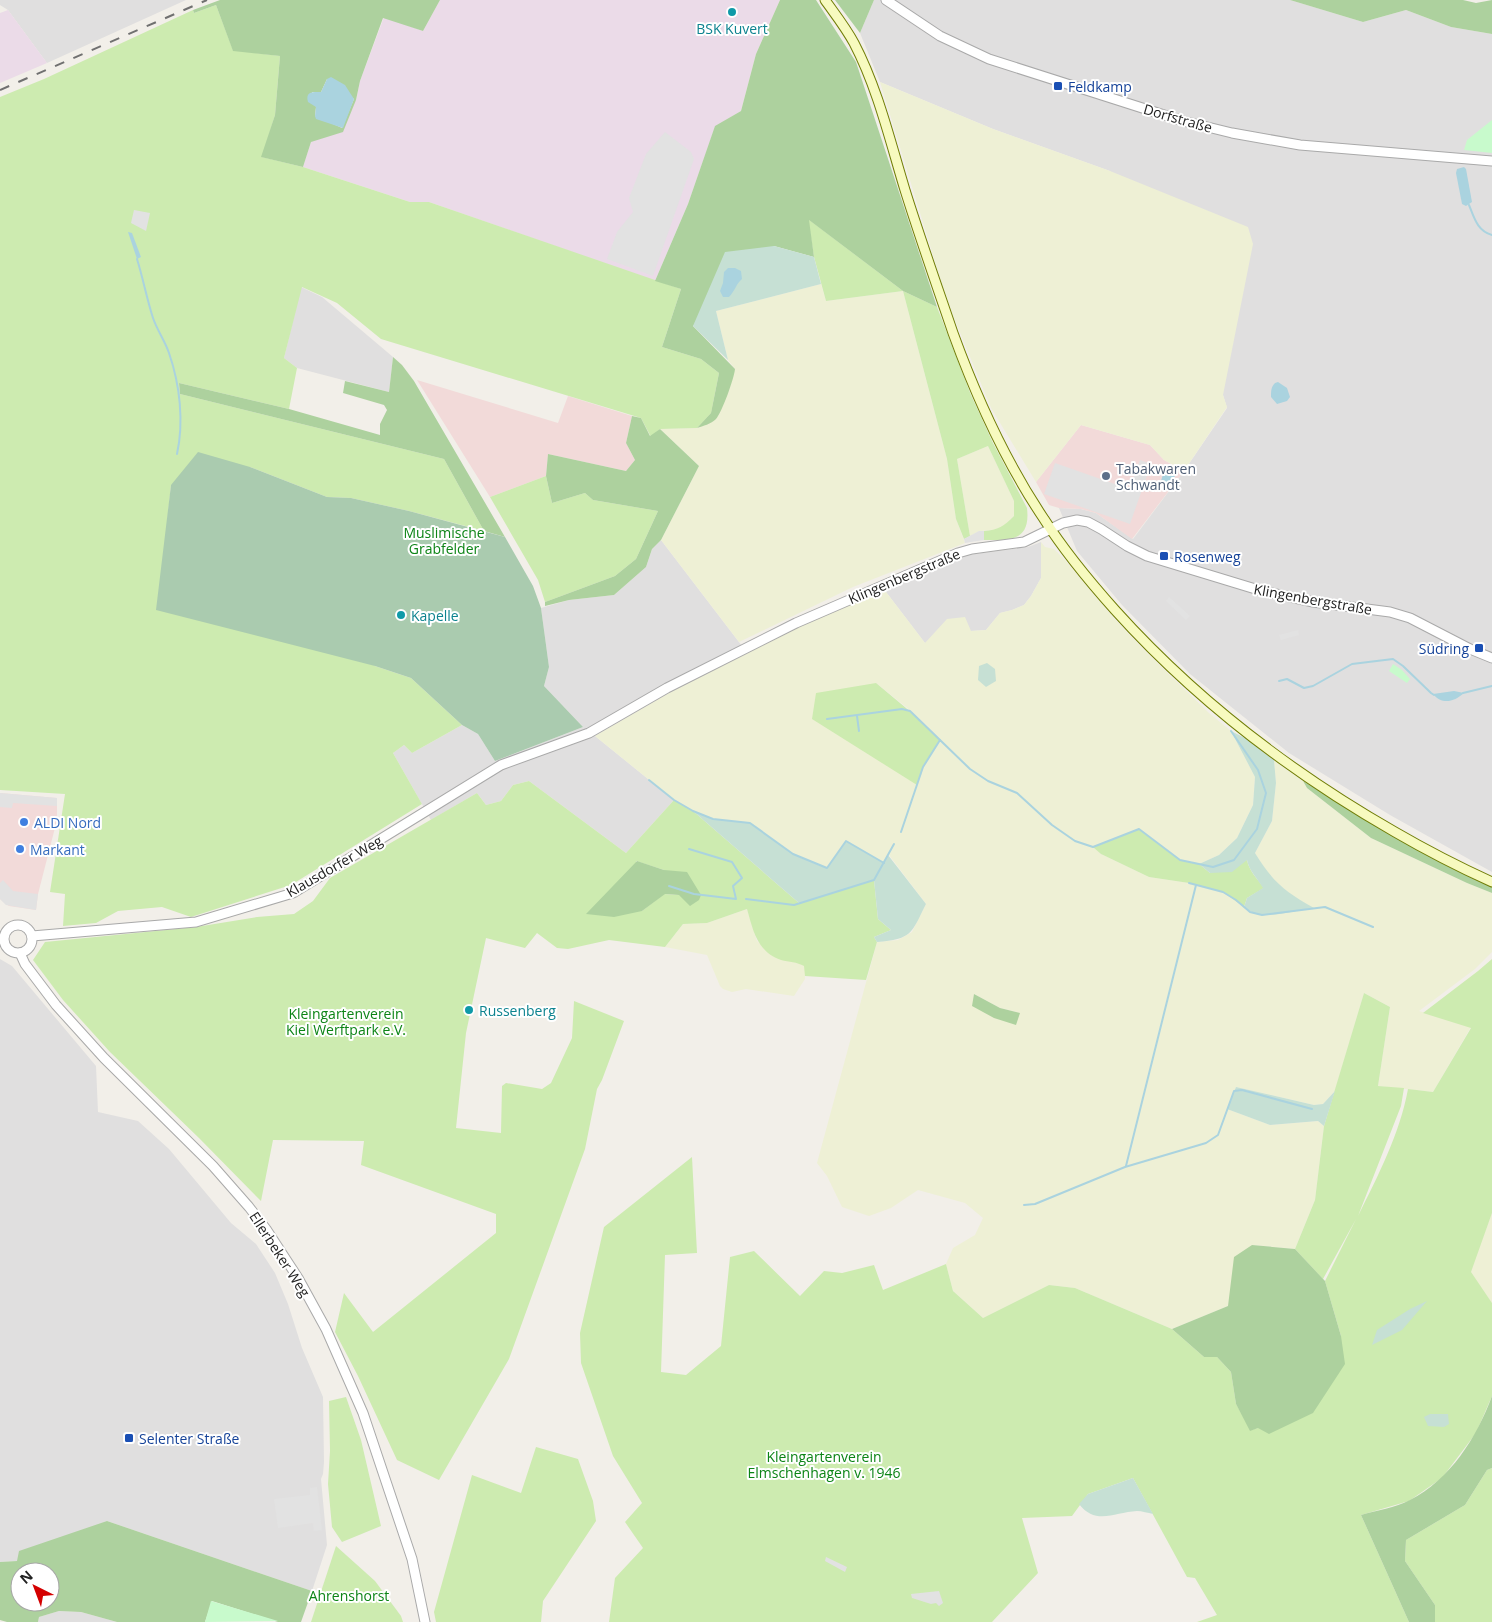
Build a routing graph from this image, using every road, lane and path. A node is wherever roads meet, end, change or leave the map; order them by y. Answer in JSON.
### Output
{"nodes":[{"id":1,"x":825,"y":0,"type":"edge"},
{"id":2,"x":886,"y":0,"type":"edge"},
{"id":3,"x":1492,"y":161,"type":"edge"},
{"id":4,"x":1051,"y":530,"type":"junction"},
{"id":5,"x":1492,"y":658,"type":"edge"},
{"id":6,"x":502,"y":765,"type":"joint"},
{"id":7,"x":1492,"y":882,"type":"edge"},
{"id":8,"x":32,"y":936,"type":"junction"},
{"id":9,"x":2,"y":942,"type":"edge"},
{"id":10,"x":20,"y":953,"type":"junction"},
{"id":11,"x":425,"y":1622,"type":"edge"}],
"edges":[{"from":1,"to":4,"type":"main road"},
{"from":2,"to":3,"type":"street","name":"Dorfstraße"},
{"from":4,"to":5,"type":"street","name":"Klingenbergstraße"},
{"from":4,"to":6,"type":"street","name":"Klingenbergstraße"},
{"from":4,"to":7,"type":"main road"},
{"from":6,"to":8,"type":"street","name":"Klausdorfer Weg"},
{"from":8,"to":9,"type":"street","name":"Klausdorfer Weg"},
{"from":8,"to":10,"type":"street"},
{"from":9,"to":10,"type":"street","name":"Klausdorfer Weg"},
{"from":10,"to":11,"type":"street","name":"Ellerbeker Weg"}]}
